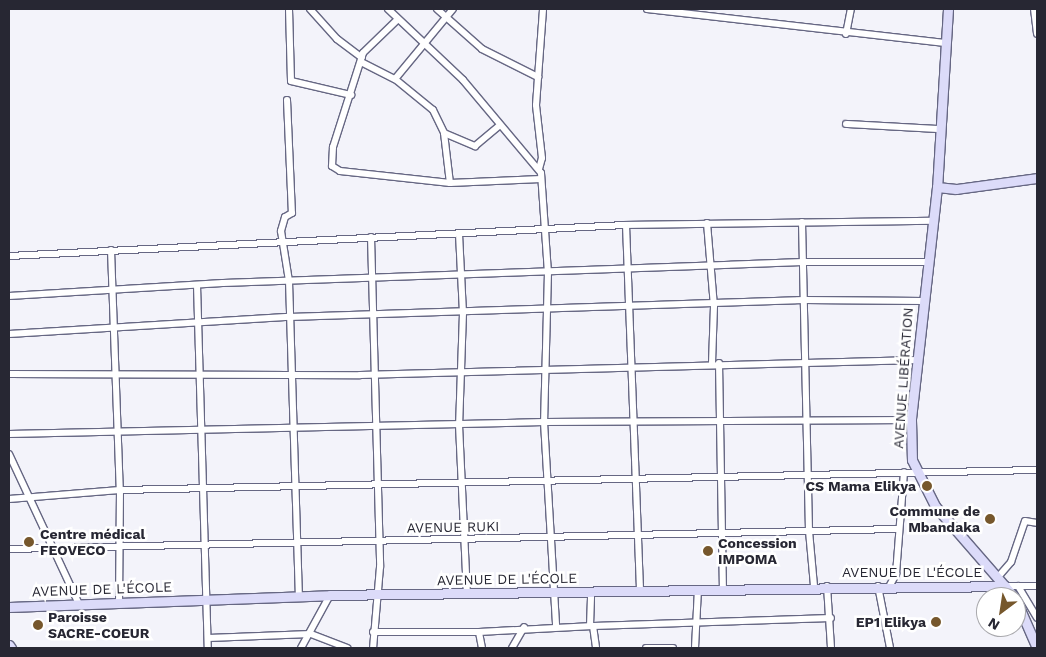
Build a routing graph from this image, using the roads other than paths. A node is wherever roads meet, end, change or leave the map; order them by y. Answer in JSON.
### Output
{"nodes":[{"id":1,"x":289,"y":9,"type":"edge"},
{"id":2,"x":310,"y":9,"type":"edge"},
{"id":3,"x":388,"y":9,"type":"edge"},
{"id":4,"x":437,"y":9,"type":"edge"},
{"id":5,"x":453,"y":9,"type":"edge"},
{"id":6,"x":543,"y":9,"type":"edge"},
{"id":7,"x":647,"y":9,"type":"edge"},
{"id":8,"x":851,"y":9,"type":"edge"},
{"id":9,"x":948,"y":9,"type":"edge"},
{"id":10,"x":1034,"y":9,"type":"edge"},
{"id":11,"x":446,"y":18,"type":"junction"},
{"id":12,"x":1036,"y":18,"type":"edge"},
{"id":13,"x":397,"y":20,"type":"junction"},
{"id":14,"x":846,"y":34,"type":"junction"},
{"id":15,"x":1037,"y":34,"type":"edge"},
{"id":16,"x":946,"y":43,"type":"junction"},
{"id":17,"x":424,"y":47,"type":"junction"},
{"id":18,"x":362,"y":60,"type":"junction"},
{"id":19,"x":538,"y":77,"type":"junction"},
{"id":20,"x":395,"y":79,"type":"junction"},
{"id":21,"x":351,"y":95,"type":"junction"},
{"id":22,"x":287,"y":100,"type":"dead end"},
{"id":23,"x":846,"y":124,"type":"dead end"},
{"id":24,"x":498,"y":127,"type":"junction"},
{"id":25,"x":939,"y":129,"type":"junction"},
{"id":26,"x":444,"y":133,"type":"junction"},
{"id":27,"x":539,"y":169,"type":"junction"},
{"id":28,"x":1037,"y":178,"type":"edge"},
{"id":29,"x":541,"y":179,"type":"junction"},
{"id":30,"x":450,"y":183,"type":"junction"},
{"id":31,"x":937,"y":186,"type":"junction"},
{"id":32,"x":931,"y":221,"type":"junction"},
{"id":33,"x":802,"y":222,"type":"junction"},
{"id":34,"x":707,"y":224,"type":"junction"},
{"id":35,"x":626,"y":225,"type":"junction"},
{"id":36,"x":546,"y":230,"type":"junction"},
{"id":37,"x":459,"y":234,"type":"junction"},
{"id":38,"x":371,"y":237,"type":"junction"},
{"id":39,"x":282,"y":243,"type":"junction"},
{"id":40,"x":111,"y":250,"type":"junction"},
{"id":41,"x":9,"y":256,"type":"edge"},
{"id":42,"x":803,"y":262,"type":"junction"},
{"id":43,"x":928,"y":262,"type":"junction"},
{"id":44,"x":712,"y":267,"type":"junction"},
{"id":45,"x":627,"y":269,"type":"junction"},
{"id":46,"x":548,"y":272,"type":"junction"},
{"id":47,"x":461,"y":275,"type":"junction"},
{"id":48,"x":373,"y":278,"type":"junction"},
{"id":49,"x":289,"y":281,"type":"junction"},
{"id":50,"x":197,"y":285,"type":"junction"},
{"id":51,"x":113,"y":290,"type":"junction"},
{"id":52,"x":9,"y":296,"type":"edge"},
{"id":53,"x":804,"y":300,"type":"junction"},
{"id":54,"x":923,"y":301,"type":"junction"},
{"id":55,"x":714,"y":306,"type":"junction"},
{"id":56,"x":627,"y":308,"type":"junction"},
{"id":57,"x":544,"y":311,"type":"junction"},
{"id":58,"x":463,"y":313,"type":"junction"},
{"id":59,"x":374,"y":316,"type":"junction"},
{"id":60,"x":289,"y":317,"type":"junction"},
{"id":61,"x":200,"y":321,"type":"junction"},
{"id":62,"x":114,"y":328,"type":"junction"},
{"id":63,"x":9,"y":334,"type":"edge"},
{"id":64,"x":918,"y":360,"type":"junction"},
{"id":65,"x":807,"y":361,"type":"junction"},
{"id":66,"x":715,"y":363,"type":"junction"},
{"id":67,"x":629,"y":368,"type":"junction"},
{"id":68,"x":548,"y":369,"type":"junction"},
{"id":69,"x":460,"y":370,"type":"junction"},
{"id":70,"x":115,"y":373,"type":"junction"},
{"id":71,"x":201,"y":373,"type":"junction"},
{"id":72,"x":9,"y":374,"type":"edge"},
{"id":73,"x":291,"y":374,"type":"junction"},
{"id":74,"x":374,"y":374,"type":"junction"},
{"id":75,"x":808,"y":419,"type":"junction"},
{"id":76,"x":911,"y":420,"type":"junction"},
{"id":77,"x":719,"y":421,"type":"junction"},
{"id":78,"x":544,"y":422,"type":"junction"},
{"id":79,"x":459,"y":424,"type":"junction"},
{"id":80,"x":632,"y":424,"type":"junction"},
{"id":81,"x":376,"y":429,"type":"junction"},
{"id":82,"x":293,"y":430,"type":"junction"},
{"id":83,"x":116,"y":431,"type":"junction"},
{"id":84,"x":201,"y":432,"type":"junction"},
{"id":85,"x":9,"y":434,"type":"edge"},
{"id":86,"x":9,"y":454,"type":"edge"},
{"id":87,"x":1037,"y":470,"type":"edge"},
{"id":88,"x":904,"y":472,"type":"junction"},
{"id":89,"x":914,"y":472,"type":"junction"},
{"id":90,"x":807,"y":474,"type":"junction"},
{"id":91,"x":720,"y":478,"type":"junction"},
{"id":92,"x":635,"y":479,"type":"junction"},
{"id":93,"x":550,"y":480,"type":"junction"},
{"id":94,"x":462,"y":482,"type":"junction"},
{"id":95,"x":376,"y":484,"type":"junction"},
{"id":96,"x":294,"y":487,"type":"junction"},
{"id":97,"x":203,"y":488,"type":"junction"},
{"id":98,"x":120,"y":490,"type":"junction"},
{"id":99,"x":27,"y":495,"type":"junction"},
{"id":100,"x":9,"y":499,"type":"edge"},
{"id":101,"x":1037,"y":523,"type":"edge"},
{"id":102,"x":898,"y":529,"type":"junction"},
{"id":103,"x":809,"y":531,"type":"junction"},
{"id":104,"x":722,"y":534,"type":"junction"},
{"id":105,"x":637,"y":535,"type":"junction"},
{"id":106,"x":550,"y":537,"type":"junction"},
{"id":107,"x":465,"y":540,"type":"junction"},
{"id":108,"x":377,"y":541,"type":"junction"},
{"id":109,"x":206,"y":542,"type":"junction"},
{"id":110,"x":297,"y":544,"type":"junction"},
{"id":111,"x":54,"y":548,"type":"junction"},
{"id":112,"x":120,"y":548,"type":"junction"},
{"id":113,"x":9,"y":549,"type":"edge"},
{"id":114,"x":896,"y":574,"type":"junction"},
{"id":115,"x":998,"y":577,"type":"junction"},
{"id":116,"x":890,"y":585,"type":"junction"},
{"id":117,"x":902,"y":585,"type":"junction"},
{"id":118,"x":814,"y":586,"type":"junction"},
{"id":119,"x":827,"y":586,"type":"junction"},
{"id":120,"x":878,"y":586,"type":"junction"},
{"id":121,"x":1005,"y":586,"type":"junction"},
{"id":122,"x":1018,"y":586,"type":"junction"},
{"id":123,"x":1037,"y":586,"type":"edge"},
{"id":124,"x":723,"y":588,"type":"junction"},
{"id":125,"x":640,"y":590,"type":"junction"},
{"id":126,"x":698,"y":590,"type":"junction"},
{"id":127,"x":591,"y":591,"type":"junction"},
{"id":128,"x":555,"y":592,"type":"junction"},
{"id":129,"x":467,"y":594,"type":"junction"},
{"id":130,"x":330,"y":595,"type":"junction"},
{"id":131,"x":379,"y":596,"type":"junction"},
{"id":132,"x":207,"y":598,"type":"junction"},
{"id":133,"x":299,"y":598,"type":"junction"},
{"id":134,"x":119,"y":602,"type":"junction"},
{"id":135,"x":78,"y":604,"type":"junction"},
{"id":136,"x":9,"y":607,"type":"edge"},
{"id":137,"x":830,"y":618,"type":"junction"},
{"id":138,"x":1037,"y":618,"type":"edge"},
{"id":139,"x":1026,"y":620,"type":"edge"},
{"id":140,"x":697,"y":622,"type":"junction"},
{"id":141,"x":556,"y":626,"type":"junction"},
{"id":142,"x":592,"y":626,"type":"junction"},
{"id":143,"x":524,"y":627,"type":"junction"},
{"id":144,"x":373,"y":632,"type":"junction"},
{"id":145,"x":479,"y":632,"type":"junction"},
{"id":146,"x":311,"y":634,"type":"junction"},
{"id":147,"x":208,"y":638,"type":"junction"},
{"id":148,"x":1037,"y":643,"type":"edge"},
{"id":149,"x":9,"y":644,"type":"edge"},
{"id":150,"x":10,"y":648,"type":"edge"},
{"id":151,"x":208,"y":648,"type":"edge"},
{"id":152,"x":301,"y":648,"type":"edge"},
{"id":153,"x":347,"y":648,"type":"edge"},
{"id":154,"x":373,"y":648,"type":"edge"},
{"id":155,"x":482,"y":648,"type":"edge"},
{"id":156,"x":512,"y":648,"type":"edge"},
{"id":157,"x":596,"y":648,"type":"edge"},
{"id":158,"x":646,"y":648,"type":"edge"},
{"id":159,"x":673,"y":648,"type":"edge"},
{"id":160,"x":695,"y":648,"type":"edge"},
{"id":161,"x":831,"y":648,"type":"edge"},
{"id":162,"x":890,"y":648,"type":"edge"}],
"edges":[{"from":1,"to":21,"type":"street"},
{"from":2,"to":18,"type":"street"},
{"from":3,"to":13,"type":"street"},
{"from":4,"to":11,"type":"street"},
{"from":5,"to":11,"type":"street"},
{"from":6,"to":19,"type":"street"},
{"from":7,"to":14,"type":"street"},
{"from":8,"to":14,"type":"street"},
{"from":9,"to":16,"type":"street","name":"AVENUE LIBÉRATION"},
{"from":10,"to":12,"type":"street"},
{"from":11,"to":17,"type":"street"},
{"from":11,"to":19,"type":"street"},
{"from":12,"to":15,"type":"street"},
{"from":13,"to":17,"type":"street"},
{"from":13,"to":18,"type":"street"},
{"from":14,"to":16,"type":"street"},
{"from":16,"to":25,"type":"street","name":"AVENUE LIBÉRATION"},
{"from":17,"to":20,"type":"street"},
{"from":17,"to":24,"type":"street"},
{"from":18,"to":20,"type":"street"},
{"from":18,"to":21,"type":"street"},
{"from":19,"to":27,"type":"street"},
{"from":20,"to":26,"type":"street"},
{"from":21,"to":30,"type":"street"},
{"from":22,"to":39,"type":"street"},
{"from":23,"to":25,"type":"street"},
{"from":24,"to":26,"type":"street"},
{"from":24,"to":27,"type":"street"},
{"from":25,"to":31,"type":"street","name":"AVENUE LIBÉRATION"},
{"from":26,"to":30,"type":"street"},
{"from":27,"to":29,"type":"street"},
{"from":28,"to":31,"type":"street"},
{"from":29,"to":30,"type":"street"},
{"from":29,"to":36,"type":"street"},
{"from":31,"to":32,"type":"street","name":"AVENUE LIBÉRATION"},
{"from":32,"to":33,"type":"street"},
{"from":32,"to":43,"type":"street","name":"AVENUE LIBÉRATION"},
{"from":33,"to":34,"type":"street"},
{"from":33,"to":42,"type":"street"},
{"from":34,"to":35,"type":"street"},
{"from":34,"to":44,"type":"street"},
{"from":35,"to":36,"type":"street"},
{"from":35,"to":45,"type":"street"},
{"from":36,"to":37,"type":"street"},
{"from":36,"to":46,"type":"street"},
{"from":37,"to":38,"type":"street"},
{"from":37,"to":47,"type":"street"},
{"from":38,"to":39,"type":"street"},
{"from":38,"to":48,"type":"street"},
{"from":39,"to":40,"type":"street"},
{"from":39,"to":49,"type":"street"},
{"from":40,"to":41,"type":"street"},
{"from":40,"to":51,"type":"street"},
{"from":42,"to":43,"type":"street"},
{"from":42,"to":44,"type":"street"},
{"from":42,"to":53,"type":"street"},
{"from":43,"to":54,"type":"street","name":"AVENUE LIBÉRATION"},
{"from":44,"to":45,"type":"street"},
{"from":44,"to":55,"type":"street"},
{"from":45,"to":46,"type":"street"},
{"from":45,"to":56,"type":"street"},
{"from":46,"to":47,"type":"street"},
{"from":46,"to":57,"type":"street"},
{"from":47,"to":48,"type":"street"},
{"from":47,"to":58,"type":"street"},
{"from":48,"to":49,"type":"street"},
{"from":48,"to":59,"type":"street"},
{"from":49,"to":50,"type":"street"},
{"from":49,"to":60,"type":"street"},
{"from":50,"to":51,"type":"street"},
{"from":50,"to":61,"type":"street"},
{"from":51,"to":52,"type":"street"},
{"from":51,"to":62,"type":"street"},
{"from":53,"to":54,"type":"street"},
{"from":53,"to":55,"type":"street"},
{"from":53,"to":65,"type":"street"},
{"from":54,"to":64,"type":"street","name":"AVENUE LIBÉRATION"},
{"from":55,"to":56,"type":"street"},
{"from":55,"to":66,"type":"street"},
{"from":56,"to":57,"type":"street"},
{"from":56,"to":67,"type":"street"},
{"from":57,"to":58,"type":"street"},
{"from":57,"to":68,"type":"street"},
{"from":58,"to":59,"type":"street"},
{"from":58,"to":69,"type":"street"},
{"from":59,"to":60,"type":"street"},
{"from":59,"to":74,"type":"street"},
{"from":60,"to":61,"type":"street"},
{"from":60,"to":73,"type":"street"},
{"from":61,"to":62,"type":"street"},
{"from":61,"to":71,"type":"street"},
{"from":62,"to":63,"type":"street"},
{"from":62,"to":70,"type":"street"},
{"from":64,"to":65,"type":"street"},
{"from":64,"to":76,"type":"street","name":"AVENUE LIBÉRATION"},
{"from":65,"to":66,"type":"street"},
{"from":65,"to":75,"type":"street"},
{"from":66,"to":67,"type":"street"},
{"from":66,"to":77,"type":"street"},
{"from":67,"to":68,"type":"street"},
{"from":67,"to":80,"type":"street"},
{"from":68,"to":69,"type":"street"},
{"from":68,"to":78,"type":"street"},
{"from":69,"to":74,"type":"street"},
{"from":69,"to":79,"type":"street"},
{"from":70,"to":71,"type":"street"},
{"from":70,"to":72,"type":"street"},
{"from":70,"to":83,"type":"street"},
{"from":71,"to":73,"type":"street"},
{"from":71,"to":84,"type":"street"},
{"from":73,"to":74,"type":"street"},
{"from":73,"to":82,"type":"street"},
{"from":74,"to":81,"type":"street"},
{"from":75,"to":76,"type":"street"},
{"from":75,"to":77,"type":"street"},
{"from":75,"to":90,"type":"street"},
{"from":76,"to":89,"type":"street","name":"AVENUE LIBÉRATION"},
{"from":77,"to":80,"type":"street"},
{"from":77,"to":91,"type":"street"},
{"from":78,"to":79,"type":"street"},
{"from":78,"to":80,"type":"street"},
{"from":78,"to":93,"type":"street"},
{"from":79,"to":81,"type":"street"},
{"from":79,"to":94,"type":"street"},
{"from":80,"to":92,"type":"street"},
{"from":81,"to":82,"type":"street"},
{"from":81,"to":95,"type":"street"},
{"from":82,"to":84,"type":"street"},
{"from":82,"to":96,"type":"street"},
{"from":83,"to":84,"type":"street"},
{"from":83,"to":85,"type":"street"},
{"from":83,"to":98,"type":"street"},
{"from":84,"to":97,"type":"street"},
{"from":86,"to":99,"type":"street"},
{"from":87,"to":89,"type":"street"},
{"from":88,"to":89,"type":"street"},
{"from":88,"to":90,"type":"street"},
{"from":88,"to":102,"type":"street"},
{"from":89,"to":115,"type":"street"},
{"from":90,"to":91,"type":"street"},
{"from":90,"to":103,"type":"street"},
{"from":91,"to":92,"type":"street"},
{"from":91,"to":104,"type":"street"},
{"from":92,"to":93,"type":"street"},
{"from":92,"to":105,"type":"street"},
{"from":93,"to":94,"type":"street"},
{"from":93,"to":106,"type":"street"},
{"from":94,"to":95,"type":"street"},
{"from":94,"to":107,"type":"street"},
{"from":95,"to":96,"type":"street"},
{"from":95,"to":108,"type":"street"},
{"from":96,"to":97,"type":"street"},
{"from":96,"to":110,"type":"street"},
{"from":97,"to":98,"type":"street"},
{"from":97,"to":109,"type":"street"},
{"from":98,"to":99,"type":"street"},
{"from":98,"to":112,"type":"street"},
{"from":99,"to":100,"type":"street"},
{"from":99,"to":111,"type":"street"},
{"from":101,"to":115,"type":"street"},
{"from":102,"to":103,"type":"street","name":"AVENUE RUKI"},
{"from":102,"to":114,"type":"street"},
{"from":103,"to":104,"type":"street","name":"AVENUE RUKI"},
{"from":103,"to":118,"type":"street"},
{"from":104,"to":105,"type":"street","name":"AVENUE RUKI"},
{"from":104,"to":124,"type":"street"},
{"from":105,"to":106,"type":"street","name":"AVENUE RUKI"},
{"from":105,"to":125,"type":"street"},
{"from":106,"to":107,"type":"street","name":"AVENUE RUKI"},
{"from":106,"to":128,"type":"street"},
{"from":107,"to":108,"type":"street","name":"AVENUE RUKI"},
{"from":107,"to":129,"type":"street"},
{"from":108,"to":110,"type":"street","name":"AVENUE RUKI"},
{"from":108,"to":131,"type":"street"},
{"from":109,"to":110,"type":"street","name":"AVENUE RUKI"},
{"from":109,"to":112,"type":"street","name":"AVENUE RUKI"},
{"from":109,"to":132,"type":"street"},
{"from":110,"to":133,"type":"street"},
{"from":111,"to":112,"type":"street","name":"AVENUE RUKI"},
{"from":111,"to":113,"type":"street","name":"AVENUE RUKI"},
{"from":111,"to":135,"type":"street"},
{"from":112,"to":134,"type":"street"},
{"from":114,"to":116,"type":"street"},
{"from":114,"to":117,"type":"street"},
{"from":115,"to":121,"type":"street"},
{"from":116,"to":117,"type":"street","name":"AVENUE DE L'ÉCOLE"},
{"from":116,"to":120,"type":"street","name":"AVENUE DE L'ÉCOLE"},
{"from":117,"to":121,"type":"street","name":"AVENUE DE L'ÉCOLE"},
{"from":118,"to":119,"type":"street","name":"AVENUE DE L'ÉCOLE"},
{"from":118,"to":124,"type":"street","name":"AVENUE DE L'ÉCOLE"},
{"from":119,"to":120,"type":"street","name":"AVENUE DE L'ÉCOLE"},
{"from":119,"to":137,"type":"street"},
{"from":120,"to":162,"type":"street"},
{"from":121,"to":122,"type":"street"},
{"from":122,"to":123,"type":"street"},
{"from":122,"to":138,"type":"street"},
{"from":124,"to":126,"type":"street","name":"AVENUE DE L'ÉCOLE"},
{"from":125,"to":126,"type":"street","name":"AVENUE DE L'ÉCOLE"},
{"from":125,"to":127,"type":"street","name":"AVENUE DE L'ÉCOLE"},
{"from":126,"to":140,"type":"street"},
{"from":127,"to":128,"type":"street","name":"AVENUE DE L'ÉCOLE"},
{"from":127,"to":142,"type":"street"},
{"from":128,"to":129,"type":"street","name":"AVENUE DE L'ÉCOLE"},
{"from":128,"to":141,"type":"street"},
{"from":129,"to":131,"type":"street","name":"AVENUE DE L'ÉCOLE"},
{"from":130,"to":131,"type":"street","name":"AVENUE DE L'ÉCOLE"},
{"from":130,"to":133,"type":"street","name":"AVENUE DE L'ÉCOLE"},
{"from":130,"to":146,"type":"street"},
{"from":131,"to":144,"type":"street"},
{"from":132,"to":133,"type":"street","name":"AVENUE DE L'ÉCOLE"},
{"from":132,"to":134,"type":"street","name":"AVENUE DE L'ÉCOLE"},
{"from":132,"to":147,"type":"street"},
{"from":134,"to":135,"type":"street","name":"AVENUE DE L'ÉCOLE"},
{"from":135,"to":136,"type":"street","name":"AVENUE DE L'ÉCOLE"},
{"from":137,"to":140,"type":"street"},
{"from":137,"to":161,"type":"street"},
{"from":139,"to":148,"type":"street"},
{"from":140,"to":142,"type":"street"},
{"from":140,"to":160,"type":"street"},
{"from":141,"to":142,"type":"street"},
{"from":141,"to":143,"type":"street"},
{"from":142,"to":157,"type":"street"},
{"from":143,"to":145,"type":"street"},
{"from":143,"to":156,"type":"street"},
{"from":144,"to":145,"type":"street"},
{"from":144,"to":154,"type":"street"},
{"from":145,"to":155,"type":"street"},
{"from":146,"to":147,"type":"street"},
{"from":146,"to":152,"type":"street"},
{"from":146,"to":153,"type":"street"},
{"from":147,"to":151,"type":"street"},
{"from":149,"to":150,"type":"street"},
{"from":158,"to":159,"type":"street"}]}
